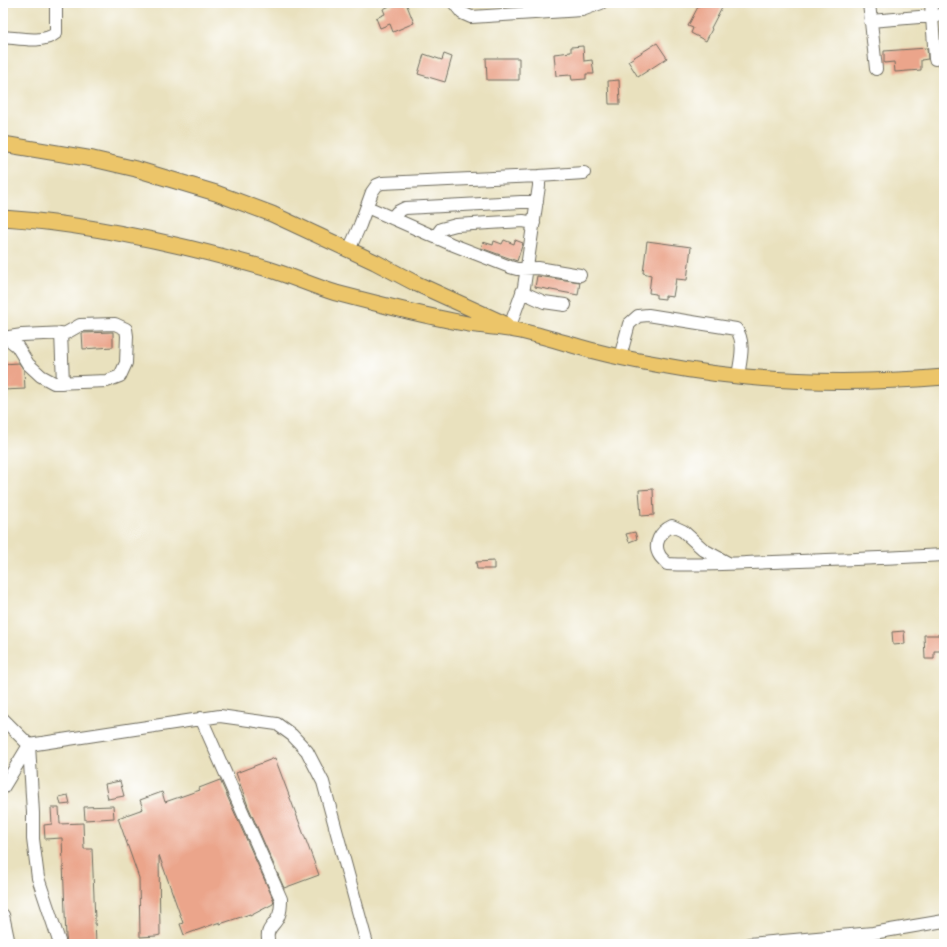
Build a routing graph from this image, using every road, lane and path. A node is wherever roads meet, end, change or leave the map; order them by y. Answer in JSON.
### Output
{"nodes":[{"id":1,"x":56,"y":3,"type":"edge"},
{"id":2,"x":454,"y":3,"type":"edge"},
{"id":3,"x":601,"y":3,"type":"edge"},
{"id":4,"x":869,"y":3,"type":"edge"},
{"id":5,"x":931,"y":3,"type":"edge"},
{"id":6,"x":938,"y":16,"type":"edge"},
{"id":7,"x":870,"y":21,"type":"junction"},
{"id":8,"x":3,"y":37,"type":"edge"},
{"id":9,"x":935,"y":59,"type":"dead end"},
{"id":10,"x":876,"y":69,"type":"dead end"},
{"id":11,"x":3,"y":144,"type":"edge"},
{"id":12,"x":584,"y":173,"type":"dead end"},
{"id":13,"x":539,"y":176,"type":"junction"},
{"id":14,"x":537,"y":202,"type":"junction"},
{"id":15,"x":366,"y":207,"type":"junction"},
{"id":16,"x":3,"y":218,"type":"edge"},
{"id":17,"x":392,"y":218,"type":"junction"},
{"id":18,"x":534,"y":223,"type":"junction"},
{"id":19,"x":436,"y":237,"type":"junction"},
{"id":20,"x":349,"y":250,"type":"junction"},
{"id":21,"x":527,"y":268,"type":"junction"},
{"id":22,"x":580,"y":275,"type":"dead end"},
{"id":23,"x":522,"y":292,"type":"junction"},
{"id":24,"x":565,"y":305,"type":"dead end"},
{"id":25,"x":516,"y":329,"type":"junction"},
{"id":26,"x":61,"y":333,"type":"junction"},
{"id":27,"x":5,"y":338,"type":"edge"},
{"id":28,"x":620,"y":357,"type":"junction"},
{"id":29,"x":738,"y":376,"type":"junction"},
{"id":30,"x":944,"y":377,"type":"edge"},
{"id":31,"x":63,"y":383,"type":"junction"},
{"id":32,"x":944,"y":555,"type":"edge"},
{"id":33,"x":728,"y":563,"type":"junction"},
{"id":34,"x":201,"y":718,"type":"junction"},
{"id":35,"x":3,"y":719,"type":"edge"},
{"id":36,"x":29,"y":745,"type":"junction"},
{"id":37,"x":3,"y":788,"type":"edge"},
{"id":38,"x":4,"y":921,"type":"edge"},
{"id":39,"x":944,"y":922,"type":"edge"},
{"id":40,"x":9,"y":944,"type":"edge"},
{"id":41,"x":60,"y":944,"type":"edge"},
{"id":42,"x":269,"y":944,"type":"edge"},
{"id":43,"x":367,"y":944,"type":"edge"},
{"id":44,"x":749,"y":944,"type":"edge"}],
"edges":[{"from":1,"to":8,"type":"street"},
{"from":2,"to":3,"type":"street"},
{"from":4,"to":7,"type":"street"},
{"from":5,"to":6,"type":"street"},
{"from":6,"to":7,"type":"street"},
{"from":6,"to":9,"type":"street"},
{"from":7,"to":10,"type":"street"},
{"from":11,"to":20,"type":"main road"},
{"from":12,"to":13,"type":"street"},
{"from":13,"to":14,"type":"street"},
{"from":13,"to":15,"type":"street"},
{"from":14,"to":17,"type":"street"},
{"from":14,"to":18,"type":"street"},
{"from":15,"to":17,"type":"street"},
{"from":15,"to":20,"type":"street"},
{"from":16,"to":25,"type":"main road"},
{"from":17,"to":19,"type":"street"},
{"from":18,"to":19,"type":"street"},
{"from":18,"to":21,"type":"street"},
{"from":19,"to":21,"type":"street"},
{"from":20,"to":25,"type":"main road"},
{"from":21,"to":22,"type":"street"},
{"from":21,"to":23,"type":"street"},
{"from":23,"to":24,"type":"street"},
{"from":23,"to":25,"type":"street"},
{"from":25,"to":28,"type":"main road"},
{"from":26,"to":27,"type":"street"},
{"from":26,"to":31,"type":"street"},
{"from":26,"to":31,"type":"street"},
{"from":27,"to":31,"type":"street"},
{"from":28,"to":29,"type":"main road"},
{"from":28,"to":29,"type":"street"},
{"from":29,"to":30,"type":"main road"},
{"from":32,"to":33,"type":"street"},
{"from":33,"to":33,"type":"street"},
{"from":34,"to":36,"type":"street"},
{"from":34,"to":42,"type":"street"},
{"from":34,"to":43,"type":"street"},
{"from":35,"to":36,"type":"street"},
{"from":36,"to":37,"type":"street"},
{"from":36,"to":41,"type":"street"},
{"from":38,"to":40,"type":"street"},
{"from":39,"to":44,"type":"street"}]}
